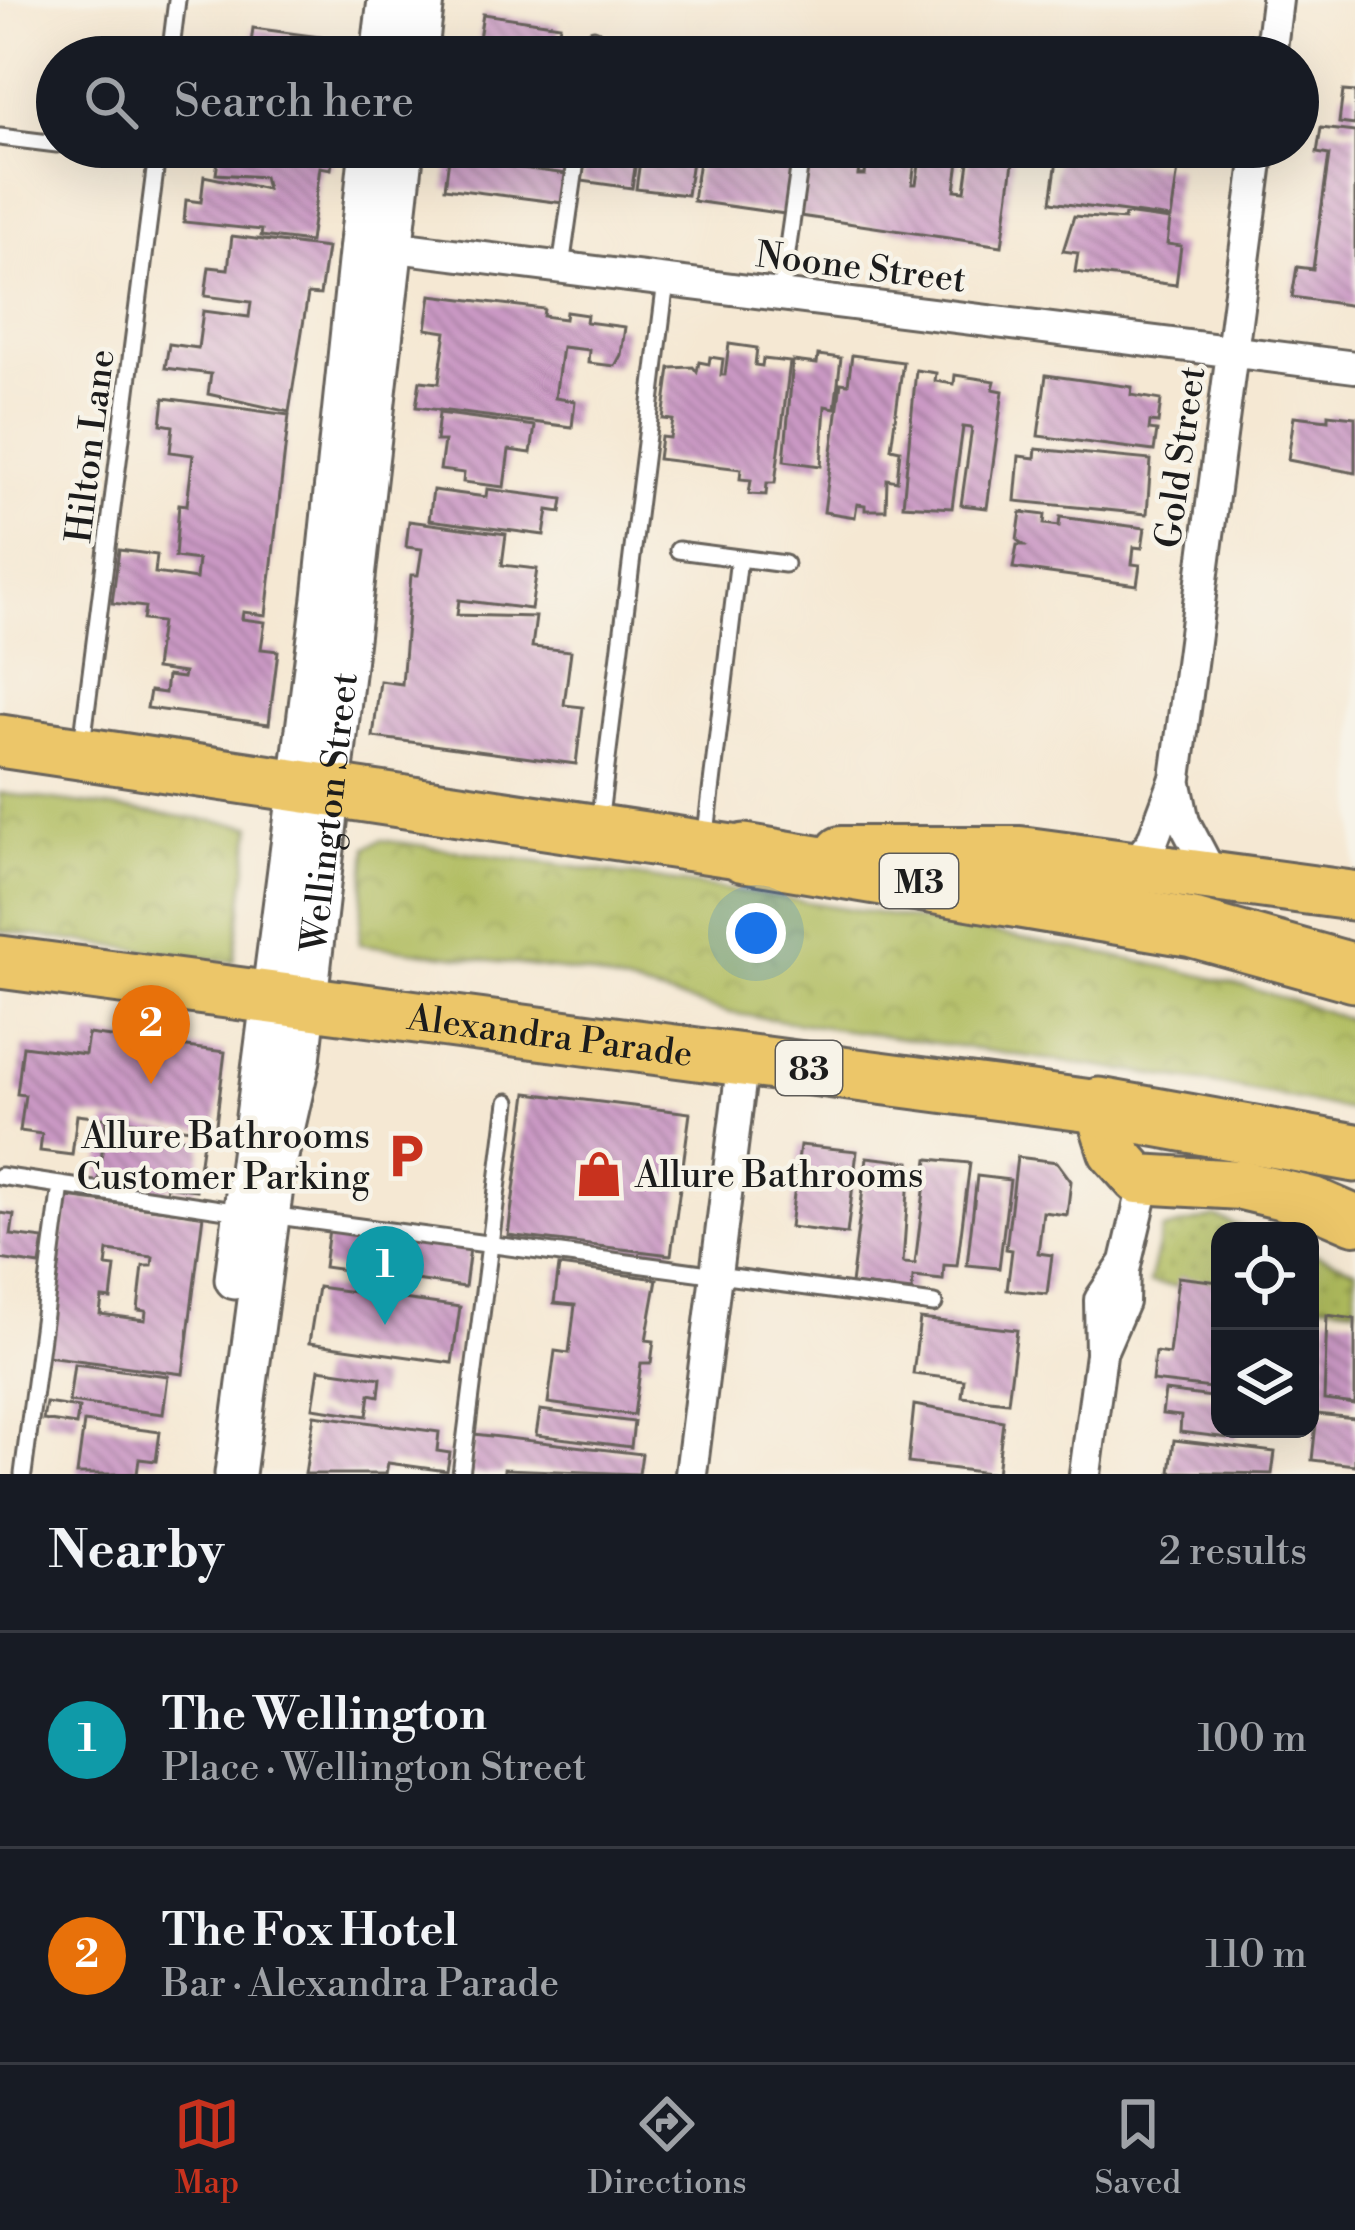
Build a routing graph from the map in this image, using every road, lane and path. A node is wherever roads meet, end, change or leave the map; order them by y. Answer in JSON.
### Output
{"nodes":[{"id":1,"x":177,"y":0,"type":"edge"},
{"id":2,"x":388,"y":0,"type":"edge"},
{"id":3,"x":424,"y":0,"type":"edge"},
{"id":4,"x":1277,"y":0,"type":"edge"},
{"id":5,"x":173,"y":36,"type":"edge"},
{"id":6,"x":384,"y":36,"type":"edge"},
{"id":7,"x":419,"y":36,"type":"edge"},
{"id":8,"x":1273,"y":36,"type":"edge"},
{"id":9,"x":0,"y":137,"type":"edge"},
{"id":10,"x":36,"y":141,"type":"edge"},
{"id":11,"x":155,"y":168,"type":"edge"},
{"id":12,"x":371,"y":168,"type":"edge"},
{"id":13,"x":398,"y":168,"type":"edge"},
{"id":14,"x":575,"y":168,"type":"edge"},
{"id":15,"x":799,"y":168,"type":"edge"},
{"id":16,"x":1256,"y":168,"type":"edge"},
{"id":17,"x":374,"y":244,"type":"junction"},
{"id":18,"x":561,"y":267,"type":"junction"},
{"id":19,"x":666,"y":281,"type":"junction"},
{"id":20,"x":782,"y":296,"type":"junction"},
{"id":21,"x":1233,"y":352,"type":"junction"},
{"id":22,"x":1355,"y":368,"type":"edge"},
{"id":23,"x":678,"y":550,"type":"dead end"},
{"id":24,"x":740,"y":558,"type":"junction"},
{"id":25,"x":785,"y":564,"type":"dead end"},
{"id":26,"x":0,"y":741,"type":"edge"},
{"id":27,"x":81,"y":753,"type":"junction"},
{"id":28,"x":1176,"y":778,"type":"junction"},
{"id":29,"x":314,"y":786,"type":"junction"},
{"id":30,"x":599,"y":827,"type":"junction"},
{"id":31,"x":725,"y":849,"type":"junction"},
{"id":32,"x":1133,"y":866,"type":"junction"},
{"id":33,"x":1214,"y":879,"type":"junction"},
{"id":34,"x":1355,"y":896,"type":"edge"},
{"id":35,"x":0,"y":962,"type":"edge"},
{"id":36,"x":1355,"y":974,"type":"edge"},
{"id":37,"x":289,"y":999,"type":"junction"},
{"id":38,"x":743,"y":1059,"type":"junction"},
{"id":39,"x":508,"y":1102,"type":"dead end"},
{"id":40,"x":1099,"y":1107,"type":"junction"},
{"id":41,"x":1355,"y":1153,"type":"edge"},
{"id":42,"x":0,"y":1177,"type":"edge"},
{"id":43,"x":1145,"y":1181,"type":"junction"},
{"id":44,"x":61,"y":1185,"type":"junction"},
{"id":45,"x":257,"y":1214,"type":"junction"},
{"id":46,"x":1355,"y":1220,"type":"edge"},
{"id":47,"x":490,"y":1244,"type":"junction"},
{"id":48,"x":718,"y":1276,"type":"junction"},
{"id":49,"x":934,"y":1304,"type":"dead end"},
{"id":50,"x":23,"y":1474,"type":"edge"},
{"id":51,"x":210,"y":1474,"type":"edge"},
{"id":52,"x":235,"y":1474,"type":"edge"},
{"id":53,"x":461,"y":1474,"type":"edge"},
{"id":54,"x":691,"y":1474,"type":"edge"},
{"id":55,"x":1084,"y":1474,"type":"edge"}],
"edges":[{"from":1,"to":5,"type":"lane"},
{"from":2,"to":6,"type":"street"},
{"from":3,"to":7,"type":"street"},
{"from":4,"to":8,"type":"street"},
{"from":9,"to":10,"type":"lane"},
{"from":11,"to":27,"type":"lane","name":"Hilton Lane"},
{"from":12,"to":17,"type":"street","name":"Wellington Street"},
{"from":13,"to":17,"type":"street","name":"Wellington Street"},
{"from":14,"to":18,"type":"lane"},
{"from":15,"to":20,"type":"lane"},
{"from":16,"to":21,"type":"street","name":"Gold Street"},
{"from":17,"to":18,"type":"street","name":"Noone Street"},
{"from":17,"to":29,"type":"street","name":"Wellington Street"},
{"from":18,"to":19,"type":"street","name":"Noone Street"},
{"from":19,"to":20,"type":"street","name":"Noone Street"},
{"from":19,"to":30,"type":"lane"},
{"from":20,"to":21,"type":"street","name":"Noone Street"},
{"from":21,"to":22,"type":"street","name":"Noone Street"},
{"from":21,"to":28,"type":"street","name":"Gold Street"},
{"from":23,"to":24,"type":"lane"},
{"from":24,"to":25,"type":"lane"},
{"from":24,"to":31,"type":"lane"},
{"from":26,"to":27,"type":"highway"},
{"from":27,"to":29,"type":"highway"},
{"from":28,"to":32,"type":"street","name":"Gold Street"},
{"from":28,"to":33,"type":"street","name":"Gold Street"},
{"from":29,"to":30,"type":"highway"},
{"from":29,"to":37,"type":"street","name":"Wellington Street"},
{"from":30,"to":31,"type":"highway"},
{"from":31,"to":32,"type":"main road"},
{"from":31,"to":36,"type":"highway","number":"M3"},
{"from":32,"to":33,"type":"main road"},
{"from":33,"to":34,"type":"main road"},
{"from":35,"to":37,"type":"highway","name":"Alexandra Parade","number":"83"},
{"from":37,"to":38,"type":"highway","name":"Alexandra Parade","number":"83"},
{"from":37,"to":45,"type":"street","name":"Wellington Street"},
{"from":38,"to":40,"type":"highway","name":"Alexandra Parade","number":"83"},
{"from":38,"to":48,"type":"street"},
{"from":39,"to":47,"type":"lane"},
{"from":40,"to":41,"type":"highway","name":"Alexandra Parade"},
{"from":40,"to":43,"type":"main road"},
{"from":42,"to":44,"type":"lane"},
{"from":43,"to":46,"type":"main road"},
{"from":43,"to":55,"type":"street"},
{"from":44,"to":45,"type":"lane"},
{"from":44,"to":50,"type":"lane"},
{"from":45,"to":47,"type":"lane"},
{"from":45,"to":51,"type":"street","name":"Wellington Street"},
{"from":45,"to":52,"type":"street","name":"Wellington Street"},
{"from":47,"to":48,"type":"lane"},
{"from":47,"to":53,"type":"lane"},
{"from":48,"to":49,"type":"lane"},
{"from":48,"to":54,"type":"street"}]}
